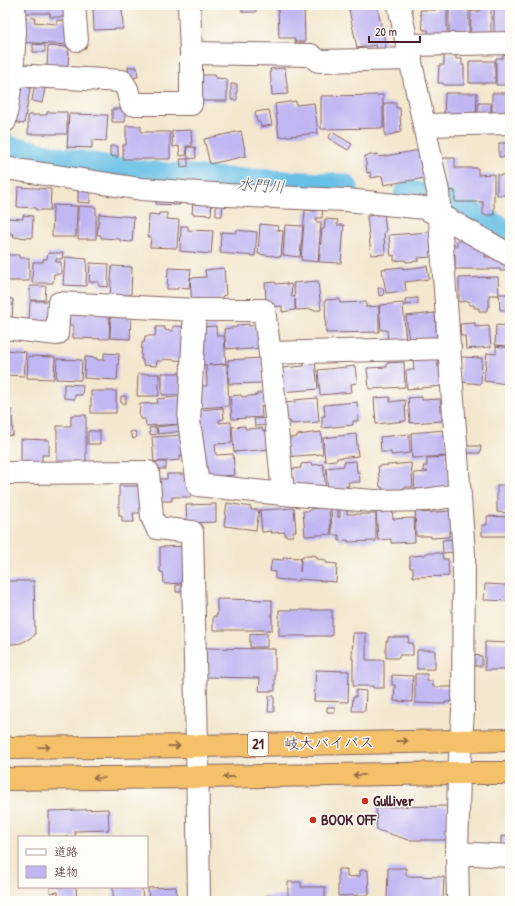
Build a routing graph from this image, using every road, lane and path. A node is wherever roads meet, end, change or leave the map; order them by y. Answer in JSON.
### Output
{"nodes":[{"id":1,"x":14,"y":5,"type":"edge"},
{"id":2,"x":74,"y":5,"type":"edge"},
{"id":3,"x":189,"y":5,"type":"edge"},
{"id":4,"x":399,"y":5,"type":"edge"},
{"id":5,"x":10,"y":32,"type":"edge"},
{"id":6,"x":77,"y":40,"type":"dead end"},
{"id":7,"x":510,"y":43,"type":"edge"},
{"id":8,"x":410,"y":52,"type":"junction"},
{"id":9,"x":191,"y":53,"type":"junction"},
{"id":10,"x":12,"y":75,"type":"junction"},
{"id":11,"x":5,"y":121,"type":"edge"},
{"id":12,"x":510,"y":123,"type":"edge"},
{"id":13,"x":425,"y":125,"type":"junction"},
{"id":14,"x":5,"y":168,"type":"edge"},
{"id":15,"x":439,"y":206,"type":"junction"},
{"id":16,"x":510,"y":255,"type":"edge"},
{"id":17,"x":195,"y":310,"type":"junction"},
{"id":18,"x":5,"y":328,"type":"edge"},
{"id":19,"x":450,"y":348,"type":"junction"},
{"id":20,"x":270,"y":354,"type":"junction"},
{"id":21,"x":5,"y":473,"type":"edge"},
{"id":22,"x":283,"y":494,"type":"junction"},
{"id":23,"x":460,"y":495,"type":"junction"},
{"id":24,"x":461,"y":740,"type":"junction"},
{"id":25,"x":510,"y":740,"type":"edge"},
{"id":26,"x":197,"y":746,"type":"junction"},
{"id":27,"x":5,"y":748,"type":"edge"},
{"id":28,"x":459,"y":773,"type":"junction"},
{"id":29,"x":510,"y":773,"type":"edge"},
{"id":30,"x":197,"y":777,"type":"junction"},
{"id":31,"x":5,"y":779,"type":"edge"},
{"id":32,"x":457,"y":852,"type":"junction"},
{"id":33,"x":510,"y":856,"type":"edge"},
{"id":34,"x":199,"y":901,"type":"edge"},
{"id":35,"x":458,"y":901,"type":"edge"}],
"edges":[{"from":1,"to":5,"type":"street"},
{"from":2,"to":6,"type":"street"},
{"from":3,"to":9,"type":"street"},
{"from":4,"to":8,"type":"street"},
{"from":5,"to":10,"type":"street"},
{"from":7,"to":8,"type":"street"},
{"from":8,"to":9,"type":"street"},
{"from":8,"to":13,"type":"street"},
{"from":9,"to":10,"type":"street"},
{"from":10,"to":11,"type":"street"},
{"from":12,"to":13,"type":"street"},
{"from":13,"to":15,"type":"street"},
{"from":14,"to":15,"type":"street"},
{"from":15,"to":16,"type":"street"},
{"from":15,"to":19,"type":"street"},
{"from":17,"to":18,"type":"street"},
{"from":17,"to":20,"type":"street"},
{"from":17,"to":22,"type":"street"},
{"from":19,"to":20,"type":"street"},
{"from":19,"to":23,"type":"street"},
{"from":20,"to":22,"type":"street"},
{"from":21,"to":26,"type":"street"},
{"from":22,"to":23,"type":"street"},
{"from":23,"to":24,"type":"street"},
{"from":24,"to":25,"type":"highway","name":"岐大バイパス","number":"21"},
{"from":26,"to":24,"type":"highway","name":"岐大バイパス","number":"21","one_way":true},
{"from":24,"to":28,"type":"street"},
{"from":27,"to":26,"type":"highway","name":"岐大バイパス","number":"21","one_way":true},
{"from":26,"to":30,"type":"street"},
{"from":28,"to":29,"type":"highway","number":"21"},
{"from":28,"to":30,"type":"highway","number":"21","one_way":true},
{"from":28,"to":32,"type":"street"},
{"from":30,"to":31,"type":"highway","number":"21","one_way":true},
{"from":30,"to":34,"type":"street"},
{"from":32,"to":33,"type":"street"},
{"from":32,"to":35,"type":"street"}]}
